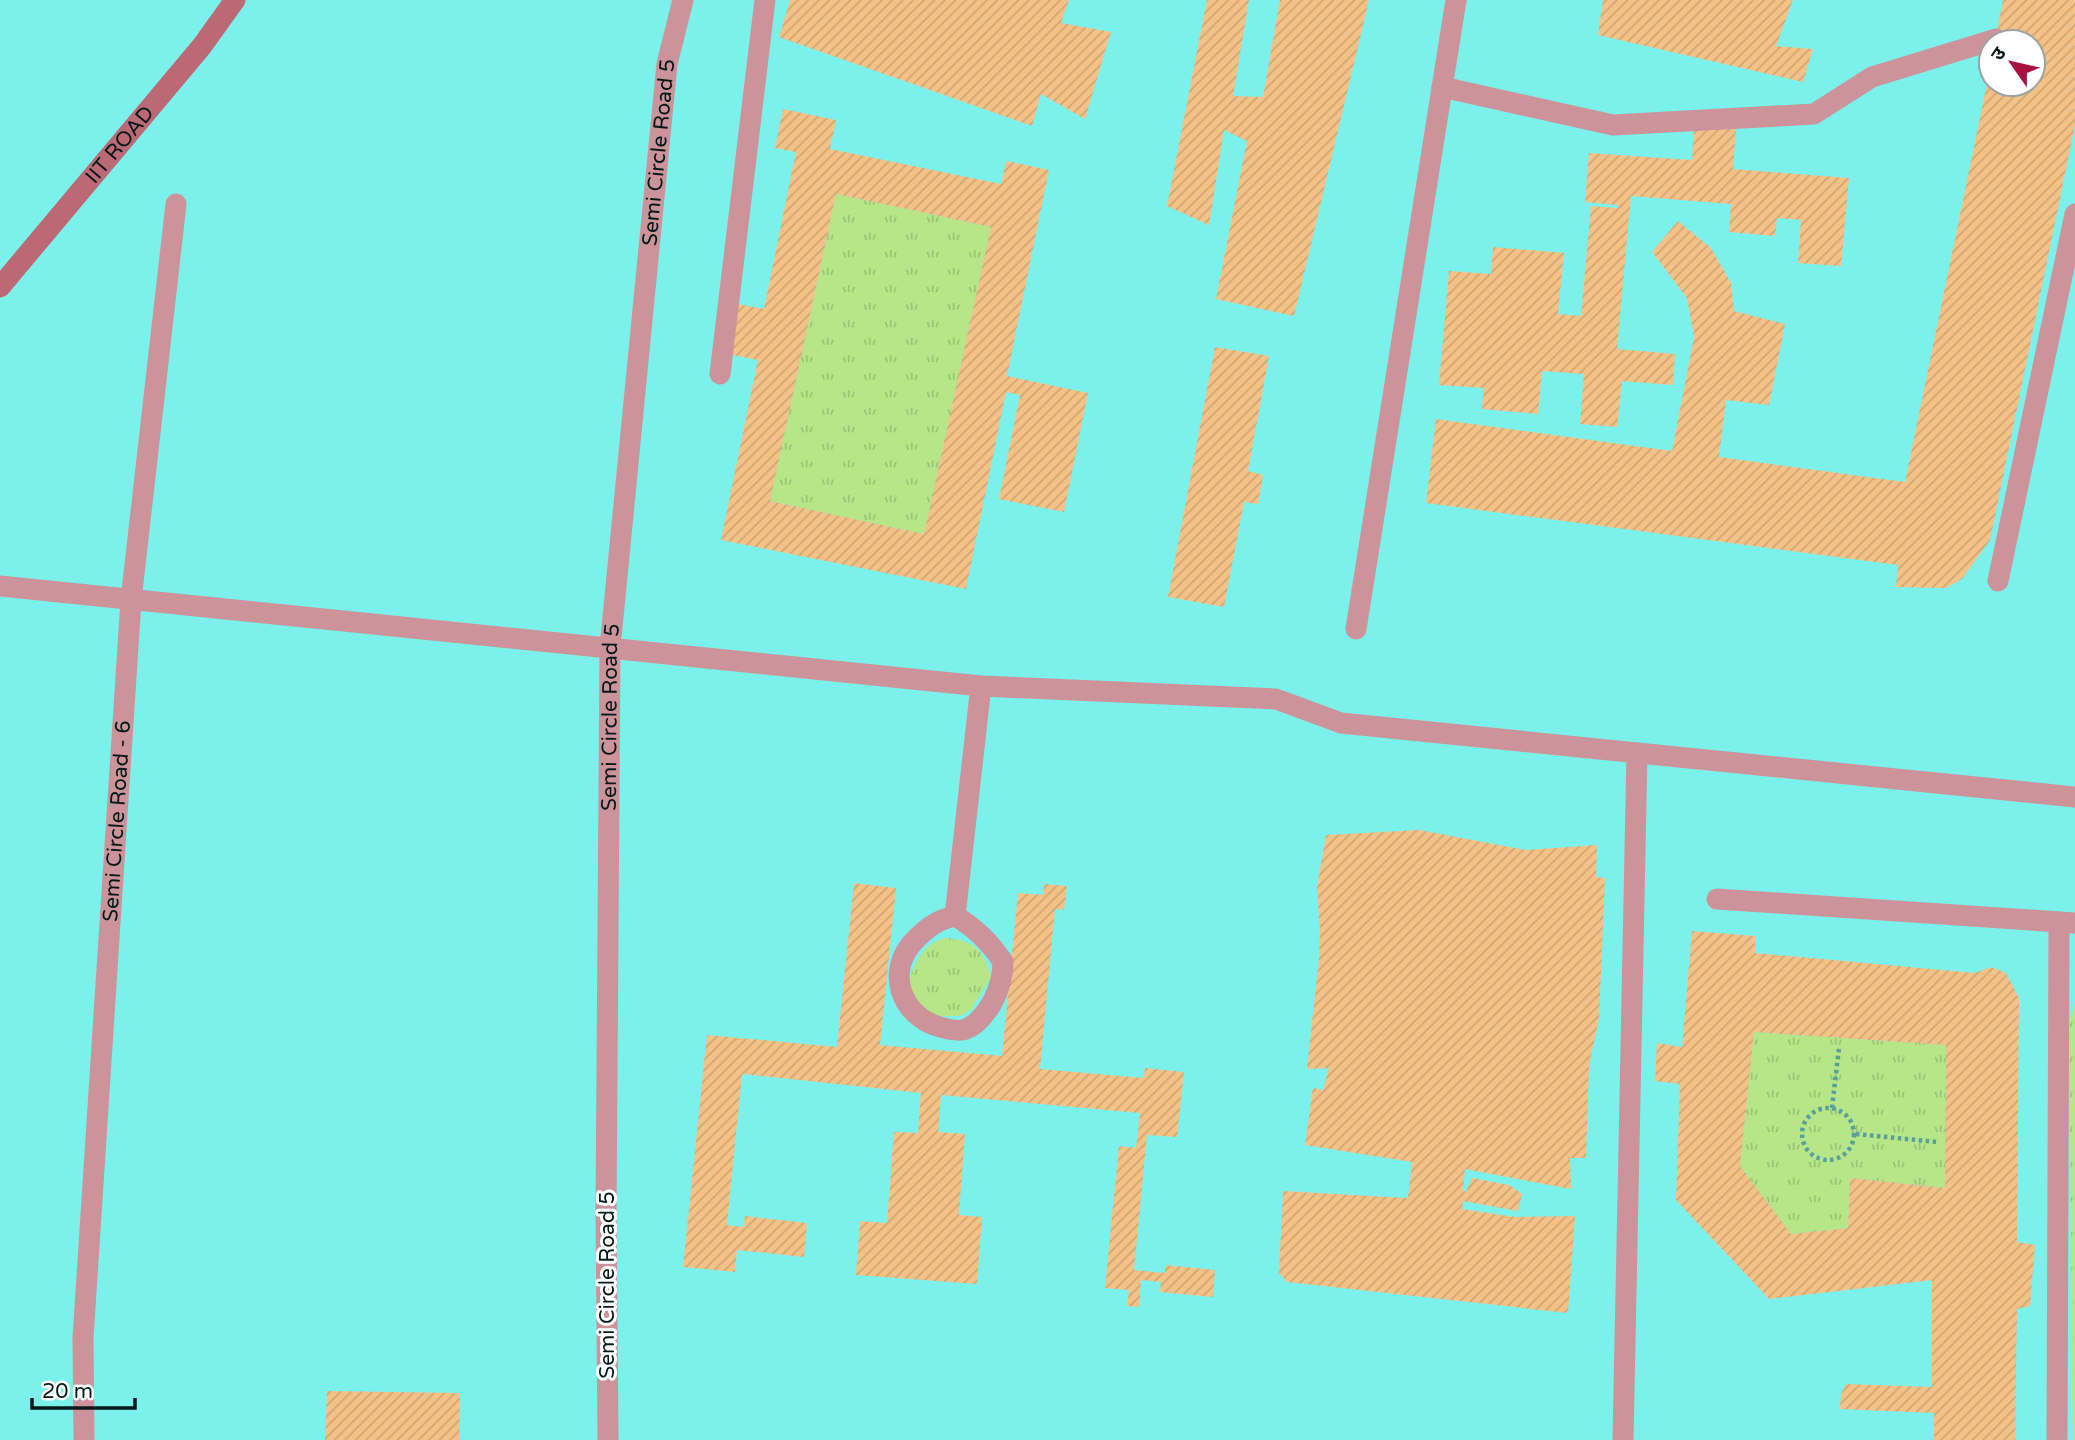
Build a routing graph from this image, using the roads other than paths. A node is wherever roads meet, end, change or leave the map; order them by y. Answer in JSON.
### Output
{"nodes":[{"id":1,"x":235,"y":0,"type":"edge"},
{"id":2,"x":683,"y":0,"type":"edge"},
{"id":3,"x":765,"y":0,"type":"edge"},
{"id":4,"x":1456,"y":0,"type":"edge"},
{"id":5,"x":1977,"y":45,"type":"edge"},
{"id":6,"x":1442,"y":87,"type":"junction"},
{"id":7,"x":176,"y":204,"type":"dead end"},
{"id":8,"x":2075,"y":214,"type":"edge"},
{"id":9,"x":0,"y":287,"type":"edge"},
{"id":10,"x":720,"y":374,"type":"dead end"},
{"id":11,"x":1998,"y":581,"type":"dead end"},
{"id":12,"x":0,"y":586,"type":"edge"},
{"id":13,"x":131,"y":600,"type":"junction"},
{"id":14,"x":1356,"y":629,"type":"dead end"},
{"id":15,"x":610,"y":649,"type":"junction"},
{"id":16,"x":981,"y":686,"type":"junction"},
{"id":17,"x":1637,"y":753,"type":"junction"},
{"id":18,"x":2075,"y":797,"type":"edge"},
{"id":19,"x":1717,"y":899,"type":"dead end"},
{"id":20,"x":955,"y":916,"type":"junction"},
{"id":21,"x":2067,"y":923,"type":"edge"},
{"id":22,"x":84,"y":1440,"type":"edge"},
{"id":23,"x":608,"y":1440,"type":"edge"},
{"id":24,"x":1623,"y":1440,"type":"edge"},
{"id":25,"x":2057,"y":1440,"type":"edge"}],
"edges":[{"from":1,"to":9,"type":"street","name":"IIT ROAD"},
{"from":2,"to":15,"type":"street","name":"Semi Circle Road 5"},
{"from":3,"to":10,"type":"street"},
{"from":4,"to":6,"type":"street"},
{"from":5,"to":6,"type":"street"},
{"from":6,"to":14,"type":"street"},
{"from":7,"to":13,"type":"street","name":"Semi Circle Road - 6"},
{"from":8,"to":11,"type":"street"},
{"from":12,"to":13,"type":"street"},
{"from":13,"to":15,"type":"street"},
{"from":13,"to":22,"type":"street","name":"Semi Circle Road - 6"},
{"from":15,"to":16,"type":"street"},
{"from":15,"to":23,"type":"street","name":"Semi Circle Road 5"},
{"from":16,"to":17,"type":"street"},
{"from":16,"to":20,"type":"street"},
{"from":17,"to":18,"type":"street"},
{"from":17,"to":24,"type":"street"},
{"from":19,"to":21,"type":"street"},
{"from":20,"to":20,"type":"street"},
{"from":21,"to":25,"type":"street"}]}
